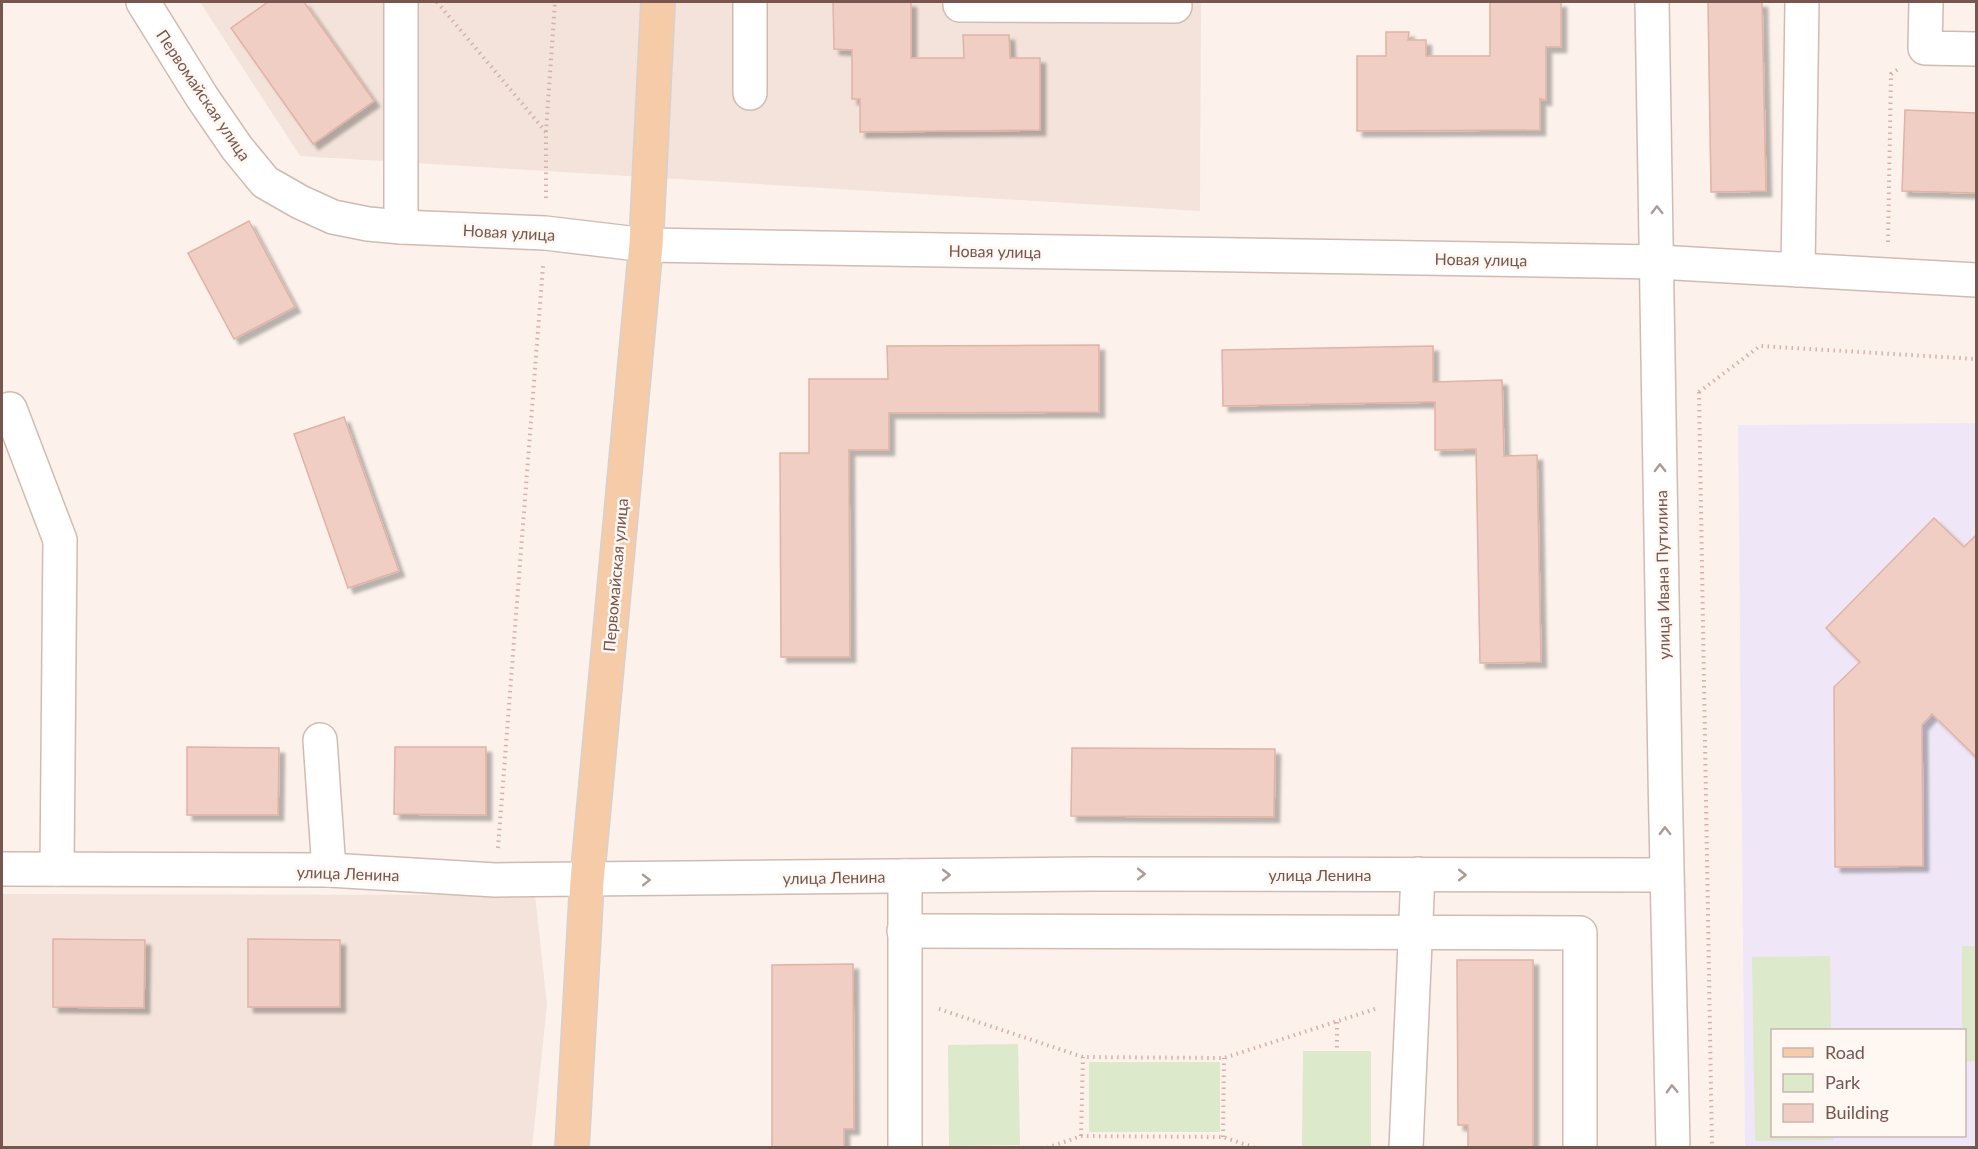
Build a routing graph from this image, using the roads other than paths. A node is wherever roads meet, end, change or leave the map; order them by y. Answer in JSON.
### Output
{"nodes":[{"id":1,"x":143,"y":2,"type":"edge"},
{"id":2,"x":401,"y":2,"type":"edge"},
{"id":3,"x":658,"y":2,"type":"edge"},
{"id":4,"x":750,"y":2,"type":"edge"},
{"id":5,"x":960,"y":2,"type":"edge"},
{"id":6,"x":1652,"y":2,"type":"edge"},
{"id":7,"x":1802,"y":2,"type":"edge"},
{"id":8,"x":1926,"y":2,"type":"edge"},
{"id":9,"x":1175,"y":6,"type":"dead end"},
{"id":10,"x":1977,"y":49,"type":"edge"},
{"id":11,"x":750,"y":93,"type":"dead end"},
{"id":12,"x":333,"y":217,"type":"joint"},
{"id":13,"x":401,"y":227,"type":"junction"},
{"id":14,"x":646,"y":245,"type":"junction"},
{"id":15,"x":1658,"y":262,"type":"junction"},
{"id":16,"x":1798,"y":270,"type":"junction"},
{"id":17,"x":1977,"y":280,"type":"edge"},
{"id":18,"x":9,"y":409,"type":"dead end"},
{"id":19,"x":320,"y":740,"type":"dead end"},
{"id":20,"x":2,"y":869,"type":"edge"},
{"id":21,"x":57,"y":869,"type":"junction"},
{"id":22,"x":329,"y":870,"type":"junction"},
{"id":23,"x":1418,"y":874,"type":"junction"},
{"id":24,"x":1666,"y":875,"type":"junction"},
{"id":25,"x":905,"y":876,"type":"junction"},
{"id":26,"x":587,"y":881,"type":"junction"},
{"id":27,"x":904,"y":931,"type":"junction"},
{"id":28,"x":1416,"y":932,"type":"junction"},
{"id":29,"x":572,"y":1148,"type":"edge"},
{"id":30,"x":905,"y":1148,"type":"edge"},
{"id":31,"x":1406,"y":1148,"type":"edge"},
{"id":32,"x":1580,"y":1148,"type":"edge"},
{"id":33,"x":1673,"y":1148,"type":"edge"}],
"edges":[{"from":1,"to":12,"type":"street","name":"Первомайская улица"},
{"from":2,"to":13,"type":"street"},
{"from":3,"to":14,"type":"main road","name":"Первомайская улица"},
{"from":4,"to":11,"type":"street"},
{"from":5,"to":9,"type":"street"},
{"from":15,"to":6,"type":"street","name":"улица Ивана Путилина","one_way":true},
{"from":7,"to":16,"type":"street"},
{"from":8,"to":10,"type":"street"},
{"from":12,"to":13,"type":"street","name":"Новая улица"},
{"from":13,"to":14,"type":"street","name":"Новая улица"},
{"from":14,"to":15,"type":"street","name":"Новая улица"},
{"from":14,"to":26,"type":"main road","name":"Первомайская улица"},
{"from":15,"to":16,"type":"street","name":"Новая улица"},
{"from":24,"to":15,"type":"street","name":"улица Ивана Путилина","one_way":true},
{"from":16,"to":17,"type":"street","name":"Новая улица"},
{"from":18,"to":21,"type":"street"},
{"from":19,"to":22,"type":"street"},
{"from":20,"to":21,"type":"street","name":"улица Ленина"},
{"from":21,"to":22,"type":"street","name":"улица Ленина"},
{"from":22,"to":26,"type":"street","name":"улица Ленина"},
{"from":23,"to":24,"type":"street","name":"улица Ленина","one_way":true},
{"from":25,"to":23,"type":"street","name":"улица Ленина","one_way":true},
{"from":23,"to":28,"type":"street"},
{"from":33,"to":24,"type":"street","name":"улица Ивана Путилина","one_way":true},
{"from":26,"to":25,"type":"street","name":"улица Ленина","one_way":true},
{"from":25,"to":27,"type":"street"},
{"from":26,"to":29,"type":"main road","name":"Первомайская улица"},
{"from":27,"to":28,"type":"street"},
{"from":27,"to":30,"type":"street"},
{"from":28,"to":31,"type":"street"},
{"from":28,"to":32,"type":"street"}]}
